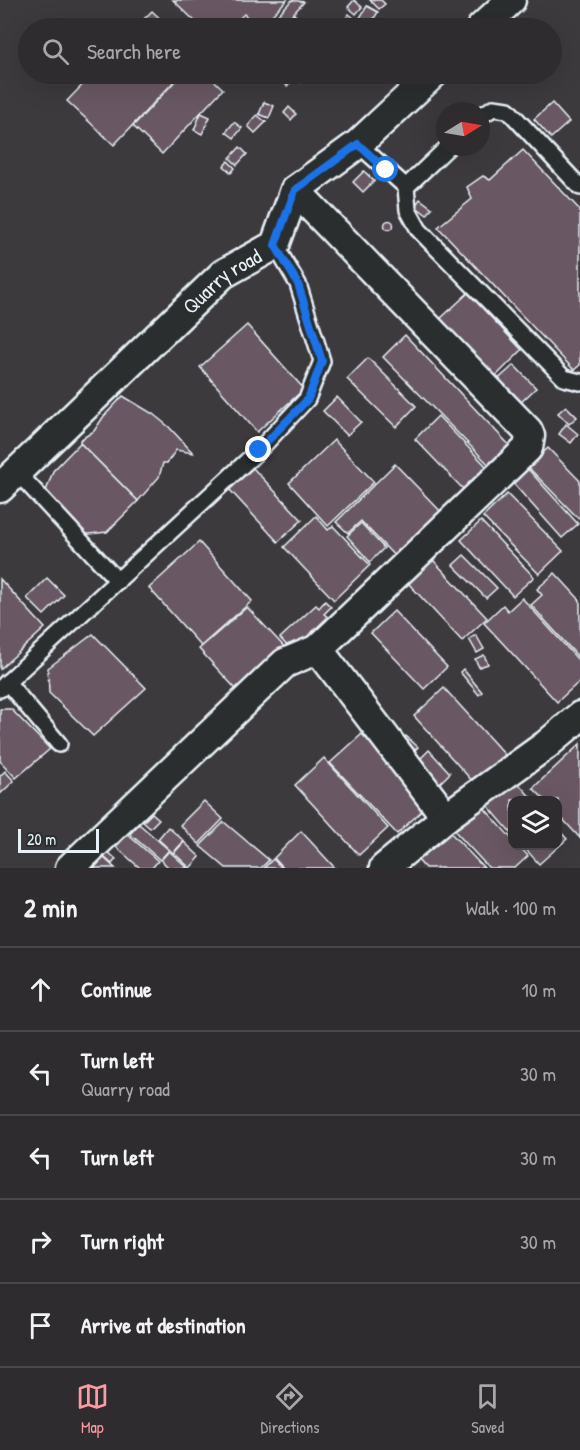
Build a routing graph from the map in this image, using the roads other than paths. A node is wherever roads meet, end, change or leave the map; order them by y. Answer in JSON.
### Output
{"nodes":[{"id":1,"x":512,"y":0,"type":"edge"},
{"id":2,"x":492,"y":18,"type":"edge"},
{"id":3,"x":422,"y":84,"type":"edge"},
{"id":4,"x":490,"y":110,"type":"edge"},
{"id":5,"x":358,"y":144,"type":"junction"},
{"id":6,"x":439,"y":156,"type":"edge"},
{"id":7,"x":406,"y":187,"type":"junction"},
{"id":8,"x":580,"y":187,"type":"edge"},
{"id":9,"x":295,"y":190,"type":"junction"},
{"id":10,"x":275,"y":245,"type":"junction"},
{"id":11,"x":580,"y":382,"type":"edge"},
{"id":12,"x":8,"y":480,"type":"edge"},
{"id":13,"x":118,"y":581,"type":"junction"},
{"id":14,"x":318,"y":649,"type":"junction"},
{"id":15,"x":4,"y":685,"type":"edge"},
{"id":16,"x":580,"y":716,"type":"edge"},
{"id":17,"x":58,"y":744,"type":"dead end"},
{"id":18,"x":446,"y":817,"type":"junction"},
{"id":19,"x":70,"y":868,"type":"edge"},
{"id":20,"x":384,"y":868,"type":"edge"}],
"edges":[{"from":1,"to":2,"type":"street"},
{"from":3,"to":5,"type":"street"},
{"from":4,"to":8,"type":"lane"},
{"from":5,"to":7,"type":"lane"},
{"from":5,"to":9,"type":"street"},
{"from":6,"to":7,"type":"lane"},
{"from":7,"to":11,"type":"lane"},
{"from":9,"to":10,"type":"street","name":"Quarry road"},
{"from":9,"to":14,"type":"street"},
{"from":10,"to":12,"type":"street","name":"Quarry road"},
{"from":10,"to":13,"type":"lane"},
{"from":12,"to":13,"type":"lane"},
{"from":13,"to":15,"type":"lane"},
{"from":14,"to":18,"type":"street"},
{"from":14,"to":19,"type":"street"},
{"from":15,"to":17,"type":"lane"},
{"from":16,"to":18,"type":"street"},
{"from":18,"to":20,"type":"street"}]}
